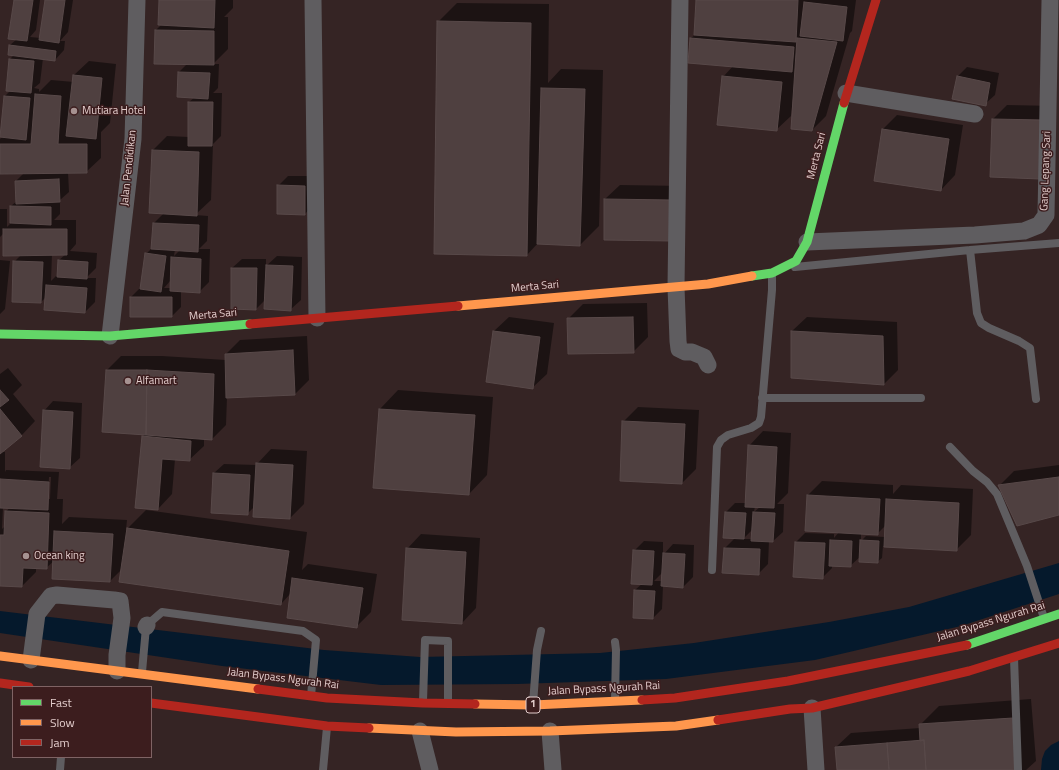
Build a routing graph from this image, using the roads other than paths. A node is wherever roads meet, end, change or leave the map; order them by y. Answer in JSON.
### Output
{"nodes":[{"id":1,"x":137,"y":0,"type":"edge"},
{"id":2,"x":313,"y":0,"type":"edge"},
{"id":3,"x":680,"y":0,"type":"edge"},
{"id":4,"x":876,"y":0,"type":"edge"},
{"id":5,"x":1050,"y":1,"type":"dead end"},
{"id":6,"x":846,"y":93,"type":"junction"},
{"id":7,"x":974,"y":114,"type":"dead end"},
{"id":8,"x":807,"y":242,"type":"junction"},
{"id":9,"x":1059,"y":243,"type":"edge"},
{"id":10,"x":970,"y":250,"type":"junction"},
{"id":11,"x":784,"y":268,"type":"junction"},
{"id":12,"x":772,"y":273,"type":"junction"},
{"id":13,"x":676,"y":287,"type":"junction"},
{"id":14,"x":317,"y":318,"type":"junction"},
{"id":15,"x":0,"y":334,"type":"edge"},
{"id":16,"x":110,"y":336,"type":"junction"},
{"id":17,"x":708,"y":365,"type":"dead end"},
{"id":18,"x":762,"y":398,"type":"junction"},
{"id":19,"x":921,"y":398,"type":"dead end"},
{"id":20,"x":1036,"y":399,"type":"dead end"},
{"id":21,"x":950,"y":447,"type":"dead end"},
{"id":22,"x":712,"y":570,"type":"dead end"},
{"id":23,"x":1059,"y":614,"type":"edge"},
{"id":24,"x":1045,"y":619,"type":"junction"},
{"id":25,"x":541,"y":631,"type":"dead end"},
{"id":26,"x":1059,"y":643,"type":"edge"},
{"id":27,"x":616,"y":646,"type":"dead end"},
{"id":28,"x":0,"y":656,"type":"edge"},
{"id":29,"x":1014,"y":657,"type":"junction"},
{"id":30,"x":31,"y":660,"type":"junction"},
{"id":31,"x":117,"y":663,"type":"junction"},
{"id":32,"x":142,"y":673,"type":"junction"},
{"id":33,"x":0,"y":683,"type":"edge"},
{"id":34,"x":22,"y":686,"type":"edge"},
{"id":35,"x":311,"y":693,"type":"junction"},
{"id":36,"x":448,"y":700,"type":"junction"},
{"id":37,"x":615,"y":701,"type":"junction"},
{"id":38,"x":152,"y":703,"type":"edge"},
{"id":39,"x":423,"y":704,"type":"junction"},
{"id":40,"x":533,"y":705,"type":"junction"},
{"id":41,"x":812,"y":708,"type":"junction"},
{"id":42,"x":327,"y":726,"type":"junction"},
{"id":43,"x":420,"y":731,"type":"junction"},
{"id":44,"x":550,"y":731,"type":"junction"},
{"id":45,"x":61,"y":758,"type":"edge"},
{"id":46,"x":60,"y":770,"type":"edge"},
{"id":47,"x":323,"y":770,"type":"edge"},
{"id":48,"x":430,"y":770,"type":"edge"},
{"id":49,"x":553,"y":770,"type":"edge"},
{"id":50,"x":816,"y":770,"type":"edge"},
{"id":51,"x":1018,"y":770,"type":"edge"}],
"edges":[{"from":1,"to":16,"type":"street","name":"Jalan Pendidikan"},
{"from":2,"to":14,"type":"street"},
{"from":3,"to":13,"type":"street"},
{"from":4,"to":6,"type":"main road","name":"Merta Sari"},
{"from":5,"to":8,"type":"street","name":"Gang Lepang Sari"},
{"from":6,"to":7,"type":"street"},
{"from":6,"to":8,"type":"main road","name":"Merta Sari"},
{"from":8,"to":11,"type":"main road","name":"Merta Sari"},
{"from":9,"to":10,"type":"lane"},
{"from":10,"to":11,"type":"lane"},
{"from":10,"to":20,"type":"lane"},
{"from":11,"to":12,"type":"main road","name":"Merta Sari"},
{"from":12,"to":13,"type":"main road","name":"Merta Sari"},
{"from":12,"to":18,"type":"lane"},
{"from":13,"to":14,"type":"main road","name":"Merta Sari"},
{"from":13,"to":17,"type":"street"},
{"from":14,"to":16,"type":"main road","name":"Merta Sari"},
{"from":15,"to":16,"type":"main road","name":"Merta Sari"},
{"from":18,"to":19,"type":"lane"},
{"from":18,"to":22,"type":"lane"},
{"from":21,"to":24,"type":"lane"},
{"from":23,"to":24,"type":"main road","name":"Jalan Bypass Ngurah Rai","number":"1"},
{"from":24,"to":37,"type":"main road","name":"Jalan Bypass Ngurah Rai","number":"1"},
{"from":25,"to":40,"type":"lane"},
{"from":26,"to":29,"type":"main road"},
{"from":27,"to":37,"type":"lane"},
{"from":28,"to":30,"type":"main road","name":"Jalan Bypass Ngurah Rai","number":"1"},
{"from":29,"to":41,"type":"main road"},
{"from":29,"to":51,"type":"lane"},
{"from":30,"to":31,"type":"main road","name":"Jalan Bypass Ngurah Rai","number":"1"},
{"from":30,"to":31,"type":"street"},
{"from":31,"to":32,"type":"main road","name":"Jalan Bypass Ngurah Rai","number":"1"},
{"from":32,"to":35,"type":"main road","name":"Jalan Bypass Ngurah Rai","number":"1"},
{"from":32,"to":35,"type":"lane"},
{"from":33,"to":34,"type":"main road"},
{"from":35,"to":39,"type":"main road","name":"Jalan Bypass Ngurah Rai","number":"1"},
{"from":36,"to":39,"type":"main road","name":"Jalan Bypass Ngurah Rai","number":"1"},
{"from":36,"to":39,"type":"lane"},
{"from":36,"to":40,"type":"main road","name":"Jalan Bypass Ngurah Rai","number":"1"},
{"from":37,"to":40,"type":"main road","name":"Jalan Bypass Ngurah Rai","number":"1"},
{"from":38,"to":42,"type":"main road"},
{"from":41,"to":44,"type":"main road"},
{"from":41,"to":50,"type":"street"},
{"from":42,"to":43,"type":"main road"},
{"from":42,"to":47,"type":"lane"},
{"from":43,"to":44,"type":"main road"},
{"from":43,"to":48,"type":"street"},
{"from":44,"to":49,"type":"street"},
{"from":45,"to":46,"type":"lane"}]}
